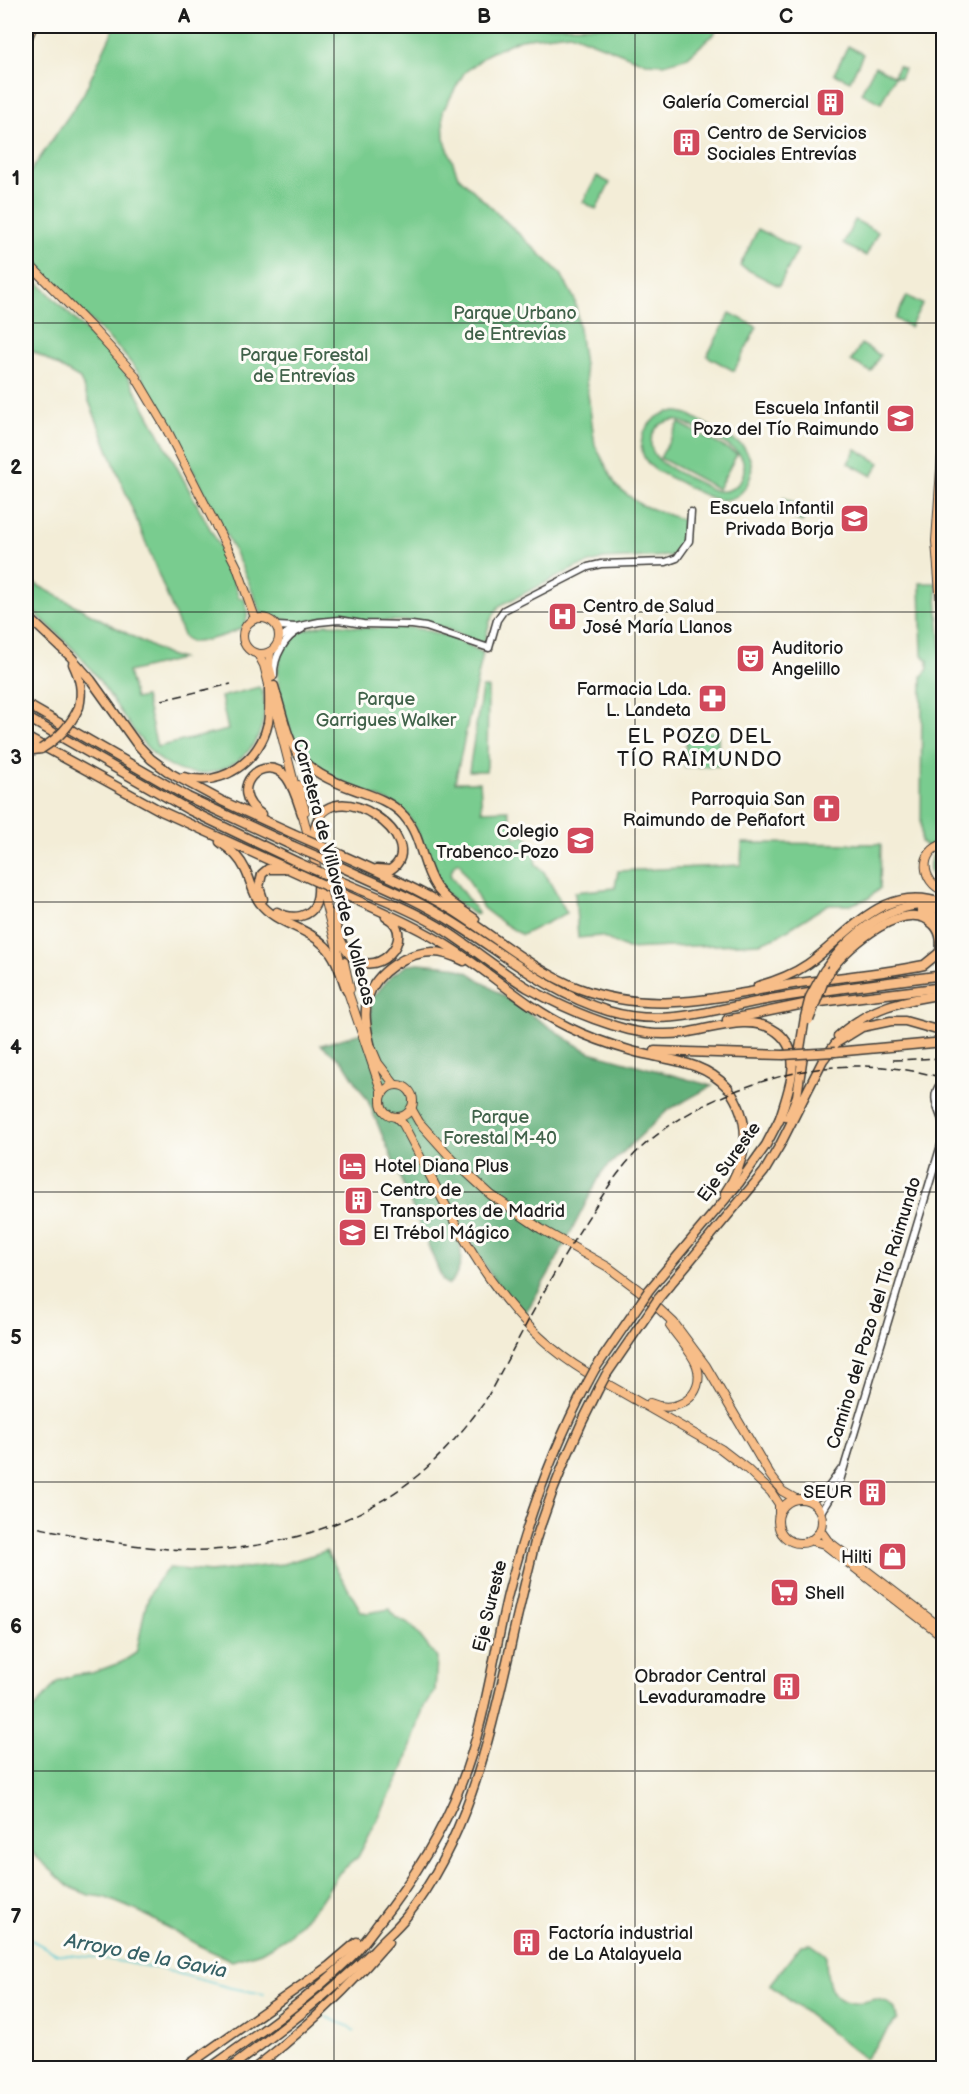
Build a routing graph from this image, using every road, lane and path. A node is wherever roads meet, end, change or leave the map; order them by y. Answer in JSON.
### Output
{"nodes":[{"id":1,"x":33,"y":26,"type":"edge"},
{"id":2,"x":26,"y":43,"type":"edge"},
{"id":3,"x":26,"y":261,"type":"edge"},
{"id":4,"x":944,"y":426,"type":"edge"},
{"id":5,"x":692,"y":512,"type":"dead end"},
{"id":6,"x":938,"y":535,"type":"junction"},
{"id":7,"x":944,"y":578,"type":"edge"},
{"id":8,"x":26,"y":615,"type":"edge"},
{"id":9,"x":255,"y":618,"type":"junction"},
{"id":10,"x":319,"y":622,"type":"junction"},
{"id":11,"x":277,"y":626,"type":"junction"},
{"id":12,"x":296,"y":627,"type":"junction"},
{"id":13,"x":280,"y":638,"type":"junction"},
{"id":14,"x":944,"y":646,"type":"edge"},
{"id":15,"x":270,"y":652,"type":"junction"},
{"id":16,"x":258,"y":654,"type":"junction"},
{"id":17,"x":70,"y":656,"type":"junction"},
{"id":18,"x":271,"y":686,"type":"junction"},
{"id":19,"x":26,"y":704,"type":"edge"},
{"id":20,"x":26,"y":717,"type":"edge"},
{"id":21,"x":26,"y":737,"type":"edge"},
{"id":22,"x":26,"y":752,"type":"edge"},
{"id":23,"x":170,"y":773,"type":"junction"},
{"id":24,"x":302,"y":814,"type":"junction"},
{"id":25,"x":281,"y":828,"type":"junction"},
{"id":26,"x":208,"y":832,"type":"junction"},
{"id":27,"x":943,"y":842,"type":"edge"},
{"id":28,"x":315,"y":851,"type":"junction"},
{"id":29,"x":371,"y":867,"type":"junction"},
{"id":30,"x":298,"y":873,"type":"junction"},
{"id":31,"x":318,"y":875,"type":"junction"},
{"id":32,"x":944,"y":891,"type":"edge"},
{"id":33,"x":357,"y":900,"type":"junction"},
{"id":34,"x":944,"y":904,"type":"edge"},
{"id":35,"x":944,"y":911,"type":"edge"},
{"id":36,"x":332,"y":914,"type":"junction"},
{"id":37,"x":944,"y":923,"type":"edge"},
{"id":38,"x":870,"y":925,"type":"junction"},
{"id":39,"x":940,"y":952,"type":"junction"},
{"id":40,"x":540,"y":968,"type":"junction"},
{"id":41,"x":828,"y":969,"type":"junction"},
{"id":42,"x":944,"y":975,"type":"edge"},
{"id":43,"x":498,"y":981,"type":"junction"},
{"id":44,"x":862,"y":985,"type":"junction"},
{"id":45,"x":944,"y":987,"type":"edge"},
{"id":46,"x":347,"y":991,"type":"junction"},
{"id":47,"x":944,"y":994,"type":"edge"},
{"id":48,"x":718,"y":998,"type":"junction"},
{"id":49,"x":807,"y":1018,"type":"junction"},
{"id":50,"x":610,"y":1024,"type":"junction"},
{"id":51,"x":944,"y":1032,"type":"edge"},
{"id":52,"x":944,"y":1042,"type":"edge"},
{"id":53,"x":614,"y":1044,"type":"junction"},
{"id":54,"x":371,"y":1048,"type":"junction"},
{"id":55,"x":941,"y":1083,"type":"dead end"},
{"id":56,"x":395,"y":1085,"type":"junction"},
{"id":57,"x":381,"y":1098,"type":"junction"},
{"id":58,"x":800,"y":1107,"type":"junction"},
{"id":59,"x":411,"y":1108,"type":"junction"},
{"id":60,"x":396,"y":1117,"type":"junction"},
{"id":61,"x":779,"y":1121,"type":"junction"},
{"id":62,"x":944,"y":1128,"type":"edge"},
{"id":63,"x":944,"y":1135,"type":"edge"},
{"id":64,"x":739,"y":1201,"type":"junction"},
{"id":65,"x":694,"y":1234,"type":"junction"},
{"id":66,"x":654,"y":1310,"type":"junction"},
{"id":67,"x":586,"y":1372,"type":"dead end"},
{"id":68,"x":844,"y":1465,"type":"junction"},
{"id":69,"x":796,"y":1499,"type":"junction"},
{"id":70,"x":811,"y":1501,"type":"junction"},
{"id":71,"x":779,"y":1512,"type":"junction"},
{"id":72,"x":821,"y":1512,"type":"junction"},
{"id":73,"x":820,"y":1530,"type":"junction"},
{"id":74,"x":810,"y":1540,"type":"junction"},
{"id":75,"x":944,"y":1630,"type":"edge"},
{"id":76,"x":944,"y":1637,"type":"edge"},
{"id":77,"x":389,"y":1910,"type":"junction"},
{"id":78,"x":406,"y":1917,"type":"junction"},
{"id":79,"x":184,"y":2068,"type":"edge"},
{"id":80,"x":210,"y":2068,"type":"edge"},
{"id":81,"x":230,"y":2068,"type":"edge"},
{"id":82,"x":255,"y":2068,"type":"edge"}],
"edges":[{"from":1,"to":2,"type":"main road"},
{"from":3,"to":9,"type":"main road"},
{"from":4,"to":6,"type":"main road"},
{"from":5,"to":10,"type":"street"},
{"from":6,"to":7,"type":"main road"},
{"from":6,"to":14,"type":"main road"},
{"from":8,"to":17,"type":"highway"},
{"from":9,"to":11,"type":"main road"},
{"from":9,"to":16,"type":"main road"},
{"from":10,"to":12,"type":"street"},
{"from":10,"to":18,"type":"street"},
{"from":11,"to":12,"type":"street"},
{"from":11,"to":13,"type":"main road"},
{"from":12,"to":13,"type":"street"},
{"from":13,"to":15,"type":"main road"},
{"from":15,"to":16,"type":"main road"},
{"from":15,"to":18,"type":"main road","name":"Carretera de Villaverde a Vallecas"},
{"from":16,"to":18,"type":"main road","name":"Carretera de Villaverde a Vallecas"},
{"from":17,"to":22,"type":"highway","bridge":true},
{"from":17,"to":23,"type":"highway"},
{"from":18,"to":23,"type":"highway"},
{"from":18,"to":24,"type":"main road","name":"Carretera de Villaverde a Vallecas"},
{"from":18,"to":28,"type":"main road","name":"Carretera de Villaverde a Vallecas"},
{"from":18,"to":40,"type":"highway"},
{"from":19,"to":44,"type":"highway","bridge":true},
{"from":20,"to":50,"type":"highway","bridge":true},
{"from":21,"to":26,"type":"highway"},
{"from":23,"to":25,"type":"highway"},
{"from":24,"to":25,"type":"highway"},
{"from":24,"to":31,"type":"main road","name":"Carretera de Villaverde a Vallecas"},
{"from":25,"to":29,"type":"highway","bridge":true},
{"from":26,"to":30,"type":"highway"},
{"from":26,"to":46,"type":"highway"},
{"from":27,"to":32,"type":"main road"},
{"from":28,"to":29,"type":"highway"},
{"from":28,"to":36,"type":"main road","name":"Carretera de Villaverde a Vallecas"},
{"from":29,"to":40,"type":"highway"},
{"from":30,"to":31,"type":"highway"},
{"from":30,"to":33,"type":"highway","bridge":true},
{"from":31,"to":46,"type":"main road","name":"Carretera de Villaverde a Vallecas"},
{"from":33,"to":36,"type":"highway"},
{"from":33,"to":43,"type":"highway"},
{"from":34,"to":48,"type":"highway"},
{"from":35,"to":38,"type":"highway"},
{"from":36,"to":54,"type":"main road","name":"Carretera de Villaverde a Vallecas"},
{"from":37,"to":38,"type":"highway"},
{"from":38,"to":41,"type":"highway"},
{"from":39,"to":41,"type":"highway"},
{"from":39,"to":44,"type":"highway"},
{"from":39,"to":48,"type":"highway"},
{"from":40,"to":48,"type":"highway"},
{"from":41,"to":49,"type":"highway","bridge":true},
{"from":42,"to":44,"type":"highway"},
{"from":43,"to":53,"type":"highway"},
{"from":43,"to":54,"type":"highway"},
{"from":45,"to":50,"type":"highway"},
{"from":46,"to":57,"type":"main road","name":"Carretera de Villaverde a Vallecas"},
{"from":47,"to":58,"type":"highway"},
{"from":49,"to":61,"type":"highway"},
{"from":49,"to":64,"type":"highway"},
{"from":50,"to":61,"type":"highway"},
{"from":51,"to":58,"type":"highway"},
{"from":52,"to":53,"type":"highway","bridge":true},
{"from":53,"to":65,"type":"highway"},
{"from":54,"to":56,"type":"main road","name":"Carretera de Villaverde a Vallecas"},
{"from":55,"to":62,"type":"street"},
{"from":56,"to":57,"type":"main road"},
{"from":56,"to":59,"type":"main road"},
{"from":57,"to":60,"type":"main road"},
{"from":58,"to":64,"type":"highway"},
{"from":59,"to":60,"type":"main road"},
{"from":59,"to":66,"type":"main road"},
{"from":60,"to":67,"type":"main road"},
{"from":61,"to":65,"type":"highway","name":"Eje Sureste"},
{"from":63,"to":68,"type":"street","name":"Camino del Pozo del Tío Raimundo"},
{"from":64,"to":66,"type":"highway","name":"Eje Sureste","bridge":true},
{"from":65,"to":77,"type":"highway","name":"Eje Sureste","bridge":true},
{"from":66,"to":69,"type":"main road"},
{"from":66,"to":71,"type":"main road"},
{"from":66,"to":78,"type":"highway","name":"Eje Sureste","bridge":true},
{"from":68,"to":70,"type":"street","name":"Camino del Pozo del Tío Raimundo"},
{"from":68,"to":72,"type":"street","name":"Camino del Pozo del Tío Raimundo"},
{"from":69,"to":70,"type":"main road"},
{"from":69,"to":71,"type":"main road"},
{"from":70,"to":72,"type":"main road"},
{"from":71,"to":74,"type":"main road"},
{"from":72,"to":73,"type":"main road"},
{"from":73,"to":74,"type":"main road"},
{"from":73,"to":75,"type":"main road"},
{"from":74,"to":76,"type":"main road"},
{"from":77,"to":79,"type":"highway"},
{"from":77,"to":80,"type":"highway","name":"Eje Sureste"},
{"from":78,"to":81,"type":"highway","name":"Eje Sureste"},
{"from":78,"to":82,"type":"highway"}]}
